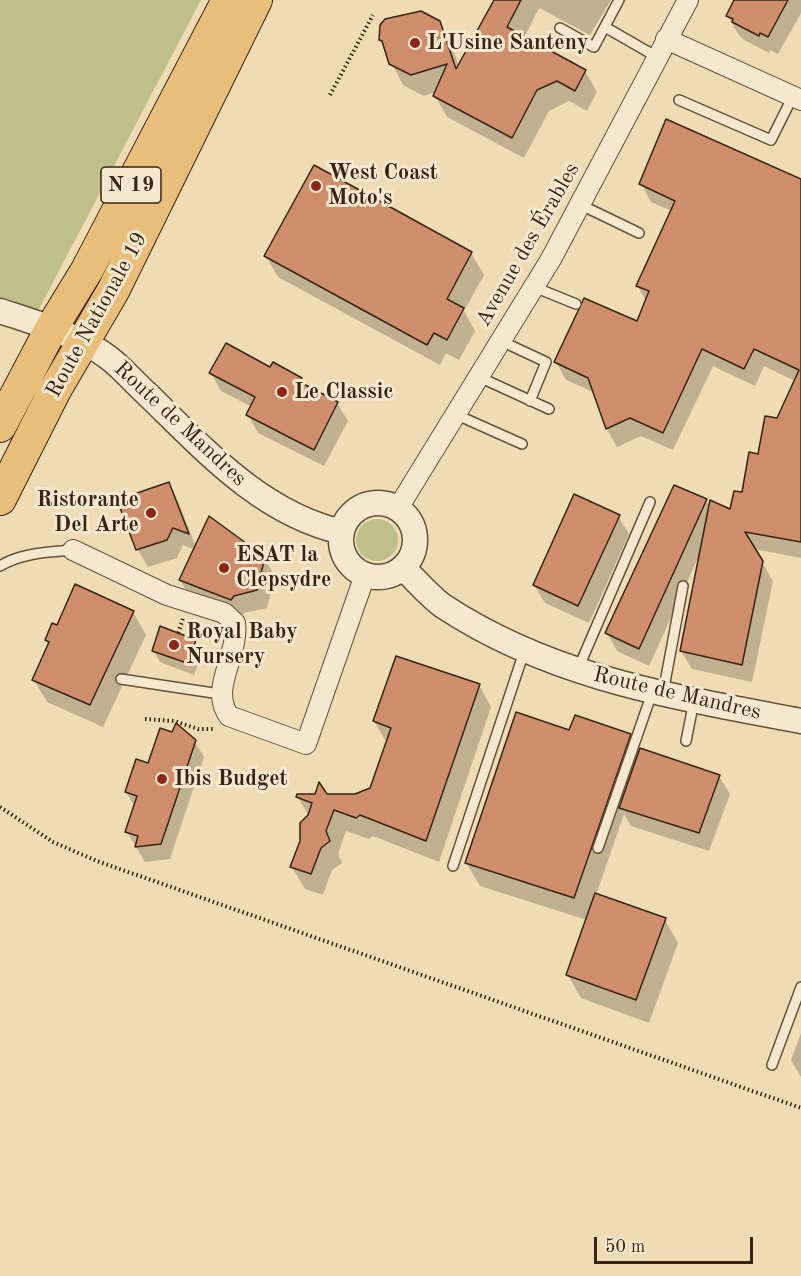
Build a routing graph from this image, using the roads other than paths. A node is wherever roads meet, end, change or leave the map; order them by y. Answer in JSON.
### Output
{"nodes":[{"id":1,"x":228,"y":0,"type":"edge"},
{"id":2,"x":256,"y":0,"type":"edge"},
{"id":3,"x":619,"y":0,"type":"edge"},
{"id":4,"x":688,"y":0,"type":"edge"},
{"id":5,"x":604,"y":27,"type":"junction"},
{"id":6,"x":560,"y":28,"type":"dead end"},
{"id":7,"x":666,"y":39,"type":"junction"},
{"id":8,"x":657,"y":57,"type":"junction"},
{"id":9,"x":797,"y":98,"type":"edge"},
{"id":10,"x":679,"y":100,"type":"dead end"},
{"id":11,"x":582,"y":205,"type":"junction"},
{"id":12,"x":639,"y":233,"type":"dead end"},
{"id":13,"x":534,"y":287,"type":"junction"},
{"id":14,"x":576,"y":304,"type":"dead end"},
{"id":15,"x":0,"y":311,"type":"edge"},
{"id":16,"x":51,"y":330,"type":"junction"},
{"id":17,"x":501,"y":341,"type":"junction"},
{"id":18,"x":83,"y":343,"type":"junction"},
{"id":19,"x":479,"y":378,"type":"junction"},
{"id":20,"x":530,"y":400,"type":"junction"},
{"id":21,"x":549,"y":409,"type":"dead end"},
{"id":22,"x":457,"y":415,"type":"junction"},
{"id":23,"x":0,"y":426,"type":"edge"},
{"id":24,"x":522,"y":444,"type":"dead end"},
{"id":25,"x":0,"y":499,"type":"edge"},
{"id":26,"x":650,"y":502,"type":"dead end"},
{"id":27,"x":398,"y":508,"type":"junction"},
{"id":28,"x":342,"y":532,"type":"junction"},
{"id":29,"x":73,"y":550,"type":"joint"},
{"id":30,"x":0,"y":566,"type":"edge"},
{"id":31,"x":403,"y":568,"type":"junction"},
{"id":32,"x":365,"y":575,"type":"junction"},
{"id":33,"x":683,"y":586,"type":"dead end"},
{"id":34,"x":525,"y":649,"type":"junction"},
{"id":35,"x":577,"y":671,"type":"junction"},
{"id":36,"x":121,"y":679,"type":"dead end"},
{"id":37,"x":220,"y":694,"type":"junction"},
{"id":38,"x":657,"y":694,"type":"junction"},
{"id":39,"x":694,"y":701,"type":"junction"},
{"id":40,"x":801,"y":722,"type":"edge"},
{"id":41,"x":686,"y":741,"type":"dead end"},
{"id":42,"x":598,"y":848,"type":"dead end"},
{"id":43,"x":453,"y":866,"type":"dead end"},
{"id":44,"x":801,"y":987,"type":"edge"},
{"id":45,"x":772,"y":1065,"type":"dead end"}],
"edges":[{"from":1,"to":16,"type":"main road","name":"Route Nationale 19","number":"N 19"},
{"from":2,"to":18,"type":"main road","name":"Route Nationale 19","number":"N 19"},
{"from":3,"to":5,"type":"lane"},
{"from":4,"to":7,"type":"street","name":"Avenue des Érables"},
{"from":5,"to":6,"type":"lane"},
{"from":5,"to":8,"type":"lane"},
{"from":7,"to":8,"type":"street","name":"Avenue des Érables"},
{"from":7,"to":9,"type":"street"},
{"from":8,"to":11,"type":"street","name":"Avenue des Érables"},
{"from":9,"to":10,"type":"lane"},
{"from":11,"to":12,"type":"lane"},
{"from":11,"to":13,"type":"street","name":"Avenue des Érables"},
{"from":13,"to":14,"type":"lane"},
{"from":13,"to":17,"type":"street","name":"Avenue des Érables"},
{"from":15,"to":16,"type":"street","name":"Route de Mandres"},
{"from":16,"to":18,"type":"street","name":"Route de Mandres"},
{"from":16,"to":23,"type":"main road","name":"Route Nationale 19","number":"N 19"},
{"from":17,"to":19,"type":"street","name":"Avenue des Érables"},
{"from":17,"to":20,"type":"lane"},
{"from":18,"to":25,"type":"main road","name":"Route Nationale 19","number":"N 19"},
{"from":18,"to":28,"type":"street","name":"Route de Mandres"},
{"from":19,"to":20,"type":"lane"},
{"from":19,"to":22,"type":"street","name":"Avenue des Érables"},
{"from":20,"to":21,"type":"lane"},
{"from":22,"to":24,"type":"lane"},
{"from":22,"to":27,"type":"street","name":"Avenue des Érables"},
{"from":26,"to":35,"type":"lane"},
{"from":27,"to":28,"type":"street"},
{"from":27,"to":31,"type":"street"},
{"from":28,"to":32,"type":"street"},
{"from":29,"to":30,"type":"lane"},
{"from":29,"to":37,"type":"street"},
{"from":31,"to":32,"type":"street"},
{"from":31,"to":34,"type":"street","name":"Route de Mandres"},
{"from":32,"to":37,"type":"street"},
{"from":33,"to":38,"type":"lane"},
{"from":34,"to":35,"type":"street","name":"Route de Mandres"},
{"from":34,"to":43,"type":"lane"},
{"from":35,"to":38,"type":"street","name":"Route de Mandres"},
{"from":36,"to":37,"type":"lane"},
{"from":38,"to":39,"type":"street","name":"Route de Mandres"},
{"from":38,"to":42,"type":"lane"},
{"from":39,"to":40,"type":"street","name":"Route de Mandres"},
{"from":39,"to":41,"type":"lane"},
{"from":44,"to":45,"type":"lane"}]}
